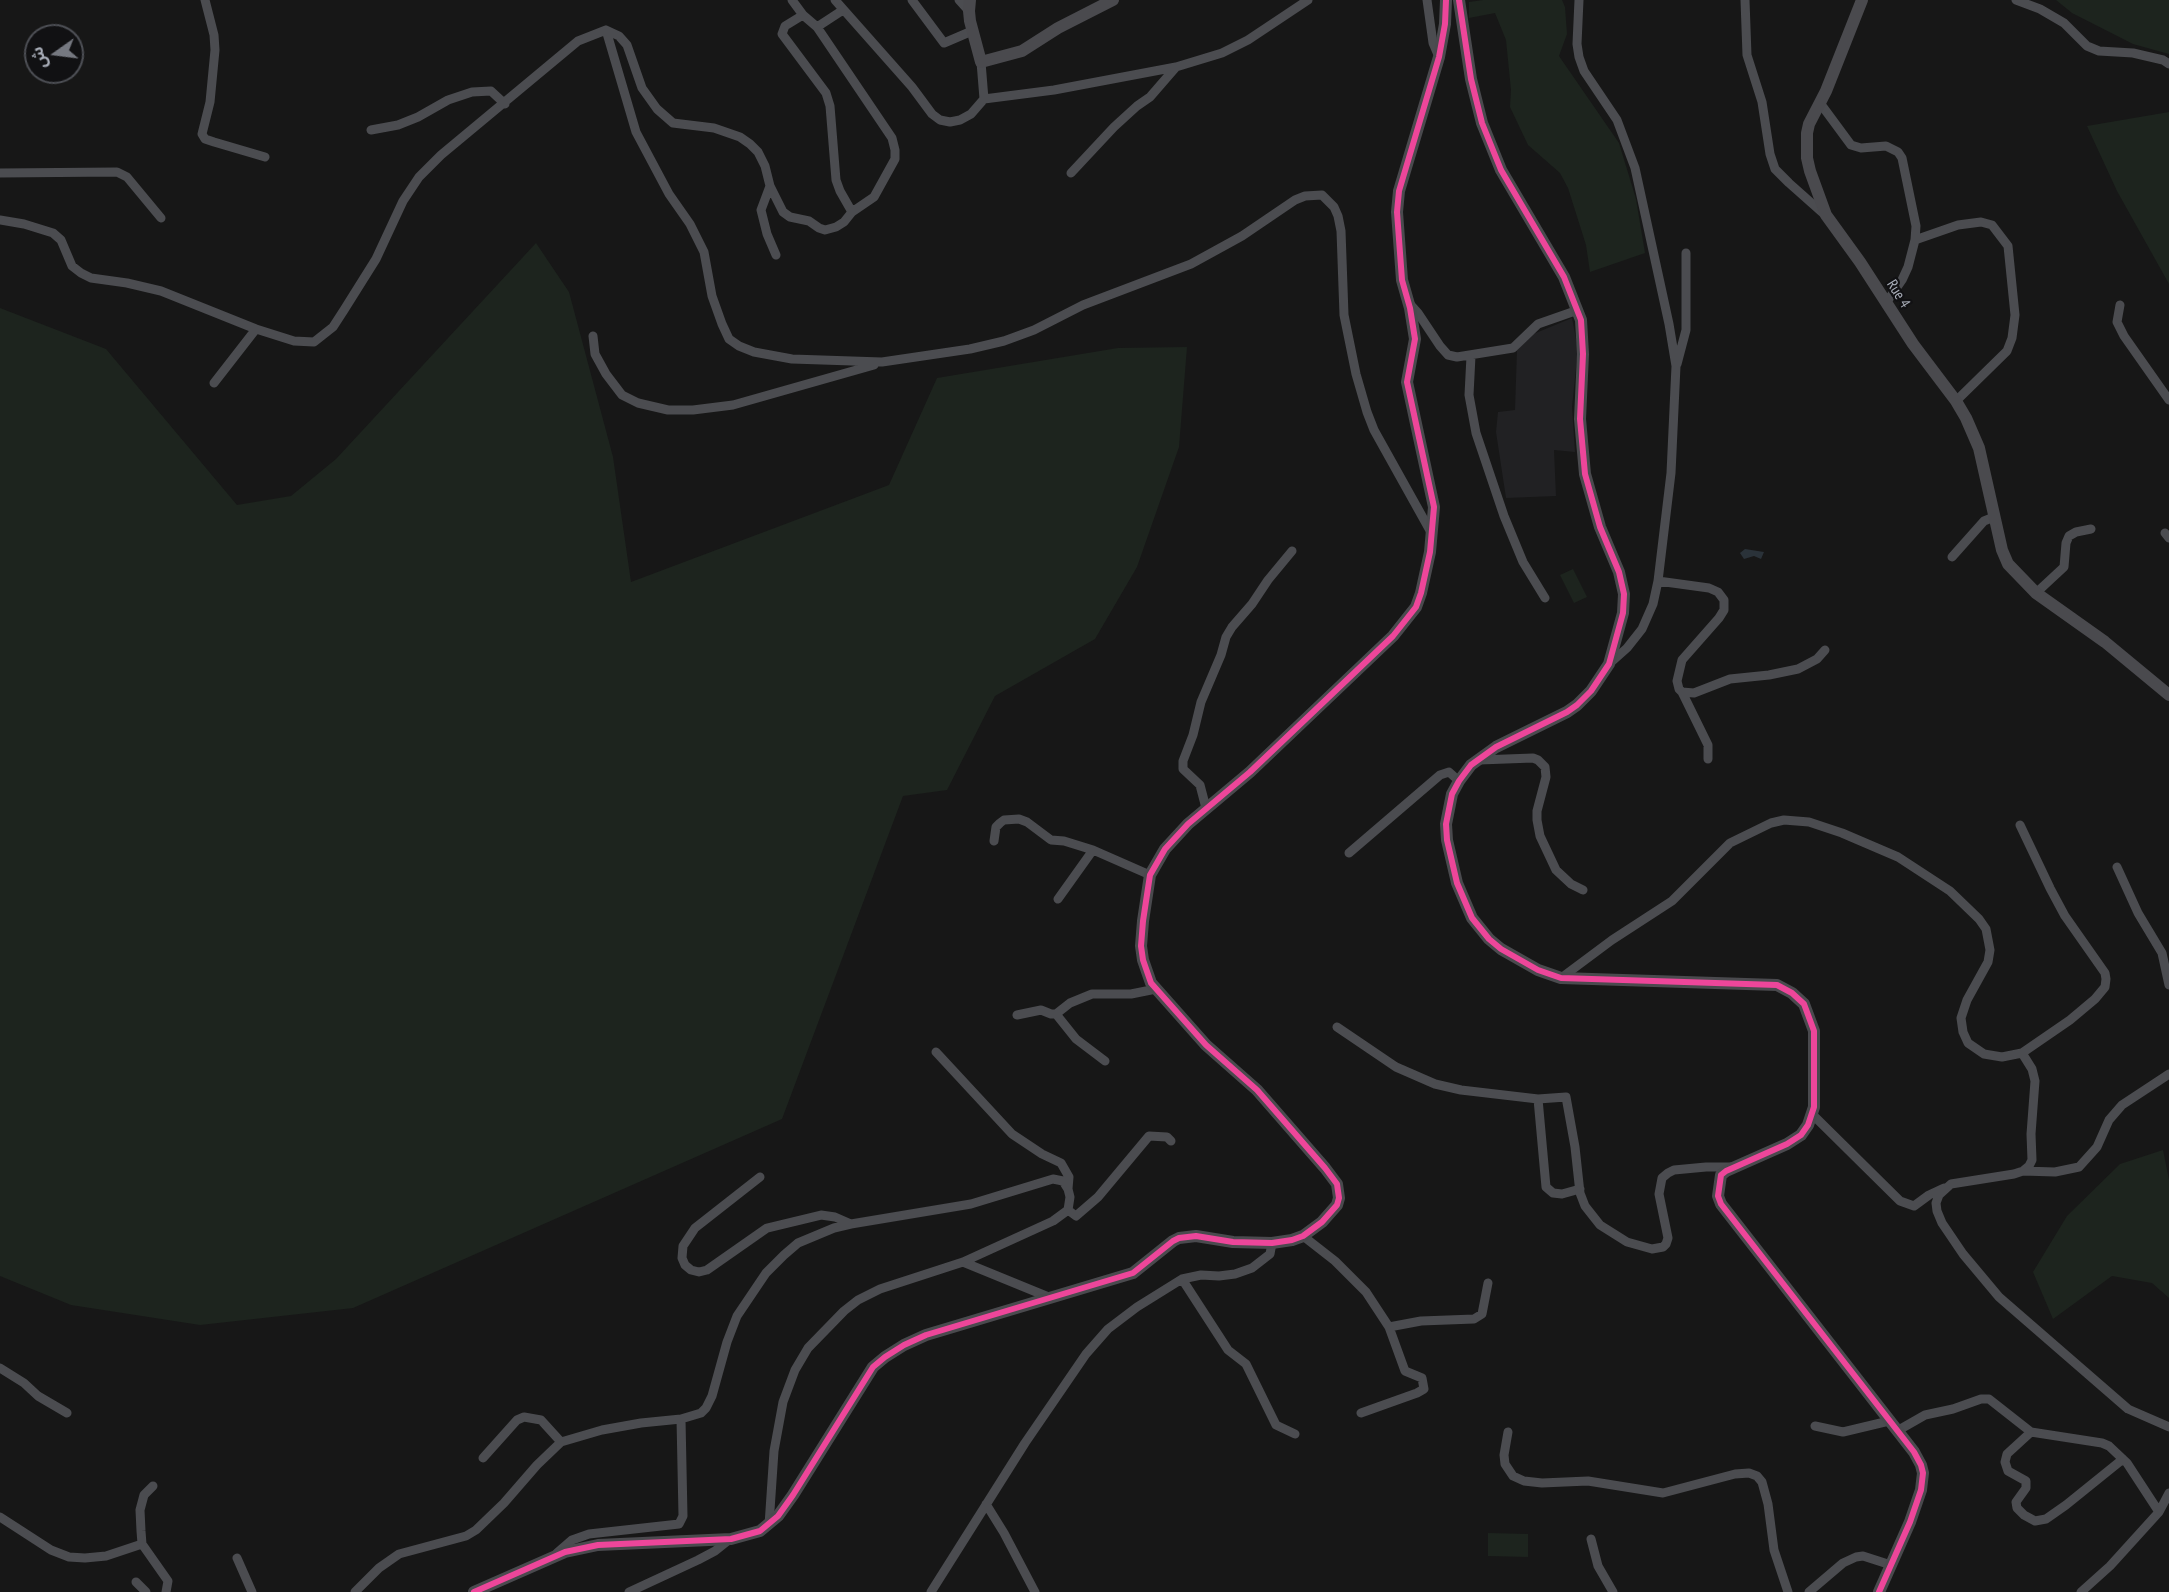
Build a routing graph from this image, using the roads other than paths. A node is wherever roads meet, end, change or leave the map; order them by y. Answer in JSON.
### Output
{"nodes":[{"id":1,"x":206,"y":0,"type":"edge"},
{"id":2,"x":792,"y":0,"type":"edge"},
{"id":3,"x":835,"y":0,"type":"edge"},
{"id":4,"x":912,"y":0,"type":"edge"},
{"id":5,"x":959,"y":0,"type":"edge"},
{"id":6,"x":1113,"y":0,"type":"edge"},
{"id":7,"x":1308,"y":0,"type":"edge"},
{"id":8,"x":1427,"y":0,"type":"edge"},
{"id":9,"x":1446,"y":0,"type":"edge"},
{"id":10,"x":1459,"y":0,"type":"edge"},
{"id":11,"x":1579,"y":0,"type":"edge"},
{"id":12,"x":1745,"y":0,"type":"edge"},
{"id":13,"x":1862,"y":0,"type":"edge"},
{"id":14,"x":2016,"y":0,"type":"edge"},
{"id":15,"x":970,"y":5,"type":"edge"},
{"id":16,"x":843,"y":10,"type":"junction"},
{"id":17,"x":803,"y":15,"type":"junction"},
{"id":18,"x":817,"y":27,"type":"junction"},
{"id":19,"x":606,"y":30,"type":"junction"},
{"id":20,"x":972,"y":31,"type":"junction"},
{"id":21,"x":1439,"y":57,"type":"junction"},
{"id":22,"x":981,"y":62,"type":"junction"},
{"id":23,"x":2169,"y":64,"type":"edge"},
{"id":24,"x":1176,"y":66,"type":"junction"},
{"id":25,"x":984,"y":99,"type":"junction"},
{"id":26,"x":1820,"y":103,"type":"junction"},
{"id":27,"x":505,"y":104,"type":"junction"},
{"id":28,"x":371,"y":130,"type":"dead end"},
{"id":29,"x":265,"y":157,"type":"dead end"},
{"id":30,"x":0,"y":173,"type":"edge"},
{"id":31,"x":1071,"y":173,"type":"dead end"},
{"id":32,"x":770,"y":186,"type":"junction"},
{"id":33,"x":852,"y":212,"type":"junction"},
{"id":34,"x":1826,"y":215,"type":"junction"},
{"id":35,"x":161,"y":218,"type":"dead end"},
{"id":36,"x":0,"y":220,"type":"edge"},
{"id":37,"x":1915,"y":240,"type":"junction"},
{"id":38,"x":1686,"y":253,"type":"dead end"},
{"id":39,"x":776,"y":255,"type":"dead end"},
{"id":40,"x":1407,"y":301,"type":"junction"},
{"id":41,"x":1886,"y":303,"type":"junction"},
{"id":42,"x":2120,"y":305,"type":"dead end"},
{"id":43,"x":1578,"y":310,"type":"junction"},
{"id":44,"x":256,"y":329,"type":"junction"},
{"id":45,"x":593,"y":336,"type":"dead end"},
{"id":46,"x":1471,"y":356,"type":"junction"},
{"id":47,"x":882,"y":362,"type":"junction"},
{"id":48,"x":1676,"y":366,"type":"junction"},
{"id":49,"x":214,"y":383,"type":"dead end"},
{"id":50,"x":2169,"y":400,"type":"edge"},
{"id":51,"x":1956,"y":401,"type":"junction"},
{"id":52,"x":1994,"y":517,"type":"junction"},
{"id":53,"x":2091,"y":529,"type":"dead end"},
{"id":54,"x":1432,"y":535,"type":"junction"},
{"id":55,"x":1292,"y":551,"type":"dead end"},
{"id":56,"x":1952,"y":556,"type":"dead end"},
{"id":57,"x":1658,"y":581,"type":"junction"},
{"id":58,"x":2036,"y":593,"type":"junction"},
{"id":59,"x":1545,"y":598,"type":"dead end"},
{"id":60,"x":1825,"y":650,"type":"dead end"},
{"id":61,"x":1609,"y":664,"type":"junction"},
{"id":62,"x":1682,"y":692,"type":"junction"},
{"id":63,"x":2169,"y":695,"type":"edge"},
{"id":64,"x":1479,"y":759,"type":"junction"},
{"id":65,"x":1708,"y":759,"type":"dead end"},
{"id":66,"x":1459,"y":781,"type":"junction"},
{"id":67,"x":1206,"y":808,"type":"junction"},
{"id":68,"x":2020,"y":825,"type":"dead end"},
{"id":69,"x":994,"y":841,"type":"dead end"},
{"id":70,"x":1094,"y":850,"type":"junction"},
{"id":71,"x":1349,"y":853,"type":"dead end"},
{"id":72,"x":2117,"y":867,"type":"dead end"},
{"id":73,"x":1150,"y":875,"type":"junction"},
{"id":74,"x":1582,"y":890,"type":"dead end"},
{"id":75,"x":1059,"y":899,"type":"dead end"},
{"id":76,"x":1561,"y":978,"type":"junction"},
{"id":77,"x":2169,"y":985,"type":"edge"},
{"id":78,"x":1156,"y":989,"type":"junction"},
{"id":79,"x":1056,"y":1014,"type":"junction"},
{"id":80,"x":1017,"y":1015,"type":"dead end"},
{"id":81,"x":1337,"y":1027,"type":"dead end"},
{"id":82,"x":936,"y":1052,"type":"dead end"},
{"id":83,"x":2022,"y":1053,"type":"junction"},
{"id":84,"x":1105,"y":1060,"type":"dead end"},
{"id":85,"x":2169,"y":1074,"type":"edge"},
{"id":86,"x":1538,"y":1099,"type":"junction"},
{"id":87,"x":1813,"y":1115,"type":"junction"},
{"id":88,"x":1171,"y":1141,"type":"dead end"},
{"id":89,"x":1732,"y":1167,"type":"junction"},
{"id":90,"x":2024,"y":1171,"type":"junction"},
{"id":91,"x":760,"y":1177,"type":"dead end"},
{"id":92,"x":1946,"y":1187,"type":"junction"},
{"id":93,"x":1068,"y":1189,"type":"junction"},
{"id":94,"x":1580,"y":1189,"type":"junction"},
{"id":95,"x":1068,"y":1210,"type":"junction"},
{"id":96,"x":851,"y":1224,"type":"junction"},
{"id":97,"x":1303,"y":1236,"type":"junction"},
{"id":98,"x":1272,"y":1243,"type":"junction"},
{"id":99,"x":963,"y":1262,"type":"junction"},
{"id":100,"x":1182,"y":1279,"type":"junction"},
{"id":101,"x":1488,"y":1283,"type":"dead end"},
{"id":102,"x":1051,"y":1298,"type":"junction"},
{"id":103,"x":1389,"y":1327,"type":"junction"},
{"id":104,"x":0,"y":1368,"type":"edge"},
{"id":105,"x":67,"y":1413,"type":"dead end"},
{"id":106,"x":1361,"y":1413,"type":"dead end"},
{"id":107,"x":681,"y":1419,"type":"junction"},
{"id":108,"x":1815,"y":1426,"type":"dead end"},
{"id":109,"x":1893,"y":1426,"type":"junction"},
{"id":110,"x":2169,"y":1426,"type":"edge"},
{"id":111,"x":2031,"y":1431,"type":"junction"},
{"id":112,"x":1508,"y":1432,"type":"dead end"},
{"id":113,"x":1295,"y":1434,"type":"dead end"},
{"id":114,"x":561,"y":1442,"type":"junction"},
{"id":115,"x":483,"y":1458,"type":"dead end"},
{"id":116,"x":2123,"y":1458,"type":"junction"},
{"id":117,"x":153,"y":1485,"type":"dead end"},
{"id":118,"x":2169,"y":1493,"type":"edge"},
{"id":119,"x":986,"y":1504,"type":"junction"},
{"id":120,"x":2159,"y":1512,"type":"junction"},
{"id":121,"x":0,"y":1517,"type":"edge"},
{"id":122,"x":769,"y":1525,"type":"junction"},
{"id":123,"x":731,"y":1539,"type":"junction"},
{"id":124,"x":1591,"y":1539,"type":"dead end"},
{"id":125,"x":142,"y":1544,"type":"junction"},
{"id":126,"x":553,"y":1557,"type":"junction"},
{"id":127,"x":237,"y":1558,"type":"dead end"},
{"id":128,"x":1891,"y":1566,"type":"junction"},
{"id":129,"x":136,"y":1582,"type":"dead end"},
{"id":130,"x":146,"y":1592,"type":"edge"},
{"id":131,"x":166,"y":1592,"type":"edge"},
{"id":132,"x":252,"y":1592,"type":"edge"},
{"id":133,"x":355,"y":1592,"type":"edge"},
{"id":134,"x":474,"y":1592,"type":"edge"},
{"id":135,"x":629,"y":1592,"type":"edge"},
{"id":136,"x":931,"y":1592,"type":"edge"},
{"id":137,"x":1035,"y":1592,"type":"edge"},
{"id":138,"x":1612,"y":1592,"type":"edge"},
{"id":139,"x":1788,"y":1592,"type":"edge"},
{"id":140,"x":1809,"y":1592,"type":"edge"},
{"id":141,"x":1879,"y":1592,"type":"edge"},
{"id":142,"x":2081,"y":1592,"type":"edge"}],
"edges":[{"from":1,"to":29,"type":"street"},
{"from":2,"to":17,"type":"street"},
{"from":3,"to":16,"type":"street"},
{"from":4,"to":20,"type":"street"},
{"from":5,"to":15,"type":"street"},
{"from":6,"to":22,"type":"street"},
{"from":7,"to":24,"type":"street"},
{"from":8,"to":21,"type":"street"},
{"from":9,"to":21,"type":"street"},
{"from":10,"to":43,"type":"street"},
{"from":11,"to":48,"type":"street"},
{"from":12,"to":34,"type":"street"},
{"from":13,"to":26,"type":"street","name":"Rue 4"},
{"from":14,"to":23,"type":"street"},
{"from":15,"to":20,"type":"street"},
{"from":16,"to":18,"type":"street"},
{"from":16,"to":25,"type":"street"},
{"from":17,"to":18,"type":"street"},
{"from":17,"to":33,"type":"street"},
{"from":18,"to":33,"type":"street"},
{"from":19,"to":27,"type":"street"},
{"from":19,"to":32,"type":"street"},
{"from":19,"to":47,"type":"street"},
{"from":20,"to":22,"type":"street"},
{"from":21,"to":40,"type":"street"},
{"from":22,"to":25,"type":"street"},
{"from":24,"to":25,"type":"street"},
{"from":24,"to":31,"type":"street"},
{"from":26,"to":34,"type":"street","name":"Rue 4"},
{"from":26,"to":37,"type":"street"},
{"from":27,"to":28,"type":"street"},
{"from":27,"to":44,"type":"street"},
{"from":30,"to":35,"type":"street"},
{"from":32,"to":33,"type":"street"},
{"from":32,"to":39,"type":"street"},
{"from":34,"to":41,"type":"street","name":"Rue 4"},
{"from":36,"to":44,"type":"street"},
{"from":37,"to":41,"type":"street"},
{"from":37,"to":51,"type":"street"},
{"from":38,"to":48,"type":"street"},
{"from":40,"to":46,"type":"street"},
{"from":40,"to":54,"type":"street"},
{"from":41,"to":51,"type":"street","name":"Rue 4"},
{"from":42,"to":50,"type":"street"},
{"from":43,"to":46,"type":"street"},
{"from":43,"to":61,"type":"street"},
{"from":44,"to":49,"type":"street"},
{"from":45,"to":47,"type":"street"},
{"from":46,"to":59,"type":"street"},
{"from":47,"to":54,"type":"street"},
{"from":48,"to":57,"type":"street"},
{"from":51,"to":52,"type":"street","name":"Rue 4"},
{"from":52,"to":56,"type":"street"},
{"from":52,"to":58,"type":"street","name":"Rue 4"},
{"from":53,"to":58,"type":"street"},
{"from":54,"to":67,"type":"street"},
{"from":55,"to":67,"type":"street"},
{"from":57,"to":61,"type":"street"},
{"from":57,"to":62,"type":"street"},
{"from":58,"to":63,"type":"street","name":"Rue 4"},
{"from":60,"to":62,"type":"street"},
{"from":61,"to":64,"type":"street"},
{"from":62,"to":65,"type":"street"},
{"from":64,"to":66,"type":"street"},
{"from":64,"to":74,"type":"street"},
{"from":66,"to":71,"type":"street"},
{"from":66,"to":76,"type":"street"},
{"from":67,"to":73,"type":"street"},
{"from":68,"to":83,"type":"street"},
{"from":69,"to":70,"type":"street"},
{"from":70,"to":73,"type":"street"},
{"from":70,"to":75,"type":"street"},
{"from":72,"to":77,"type":"street"},
{"from":73,"to":78,"type":"street"},
{"from":76,"to":83,"type":"street"},
{"from":76,"to":87,"type":"street"},
{"from":78,"to":79,"type":"street"},
{"from":78,"to":97,"type":"street"},
{"from":79,"to":80,"type":"street"},
{"from":79,"to":84,"type":"street"},
{"from":81,"to":86,"type":"street"},
{"from":82,"to":93,"type":"street"},
{"from":83,"to":90,"type":"street"},
{"from":85,"to":90,"type":"street"},
{"from":86,"to":94,"type":"street"},
{"from":86,"to":94,"type":"street"},
{"from":87,"to":89,"type":"street"},
{"from":87,"to":92,"type":"street"},
{"from":88,"to":95,"type":"street"},
{"from":89,"to":94,"type":"street"},
{"from":89,"to":109,"type":"street"},
{"from":90,"to":92,"type":"street"},
{"from":91,"to":96,"type":"street"},
{"from":92,"to":110,"type":"street"},
{"from":93,"to":95,"type":"street"},
{"from":93,"to":96,"type":"street"},
{"from":95,"to":99,"type":"street"},
{"from":96,"to":107,"type":"street"},
{"from":97,"to":98,"type":"street"},
{"from":97,"to":103,"type":"street"},
{"from":98,"to":100,"type":"street"},
{"from":98,"to":102,"type":"street"},
{"from":99,"to":102,"type":"street"},
{"from":99,"to":122,"type":"street"},
{"from":100,"to":113,"type":"street"},
{"from":100,"to":119,"type":"street"},
{"from":101,"to":103,"type":"street"},
{"from":102,"to":122,"type":"street"},
{"from":103,"to":106,"type":"street"},
{"from":104,"to":105,"type":"street"},
{"from":107,"to":114,"type":"street"},
{"from":107,"to":126,"type":"street"},
{"from":108,"to":109,"type":"street"},
{"from":109,"to":111,"type":"street"},
{"from":109,"to":128,"type":"street"},
{"from":111,"to":116,"type":"street"},
{"from":111,"to":116,"type":"street"},
{"from":112,"to":139,"type":"street"},
{"from":114,"to":115,"type":"street"},
{"from":114,"to":133,"type":"street"},
{"from":116,"to":120,"type":"street"},
{"from":117,"to":125,"type":"street"},
{"from":118,"to":120,"type":"street"},
{"from":119,"to":136,"type":"street"},
{"from":119,"to":137,"type":"street"},
{"from":120,"to":142,"type":"street"},
{"from":121,"to":125,"type":"street"},
{"from":122,"to":123,"type":"street"},
{"from":123,"to":126,"type":"street"},
{"from":123,"to":135,"type":"street"},
{"from":124,"to":138,"type":"street"},
{"from":125,"to":131,"type":"street"},
{"from":126,"to":134,"type":"street"},
{"from":127,"to":132,"type":"street"},
{"from":128,"to":140,"type":"street"},
{"from":128,"to":141,"type":"street"},
{"from":129,"to":130,"type":"street"}]}
